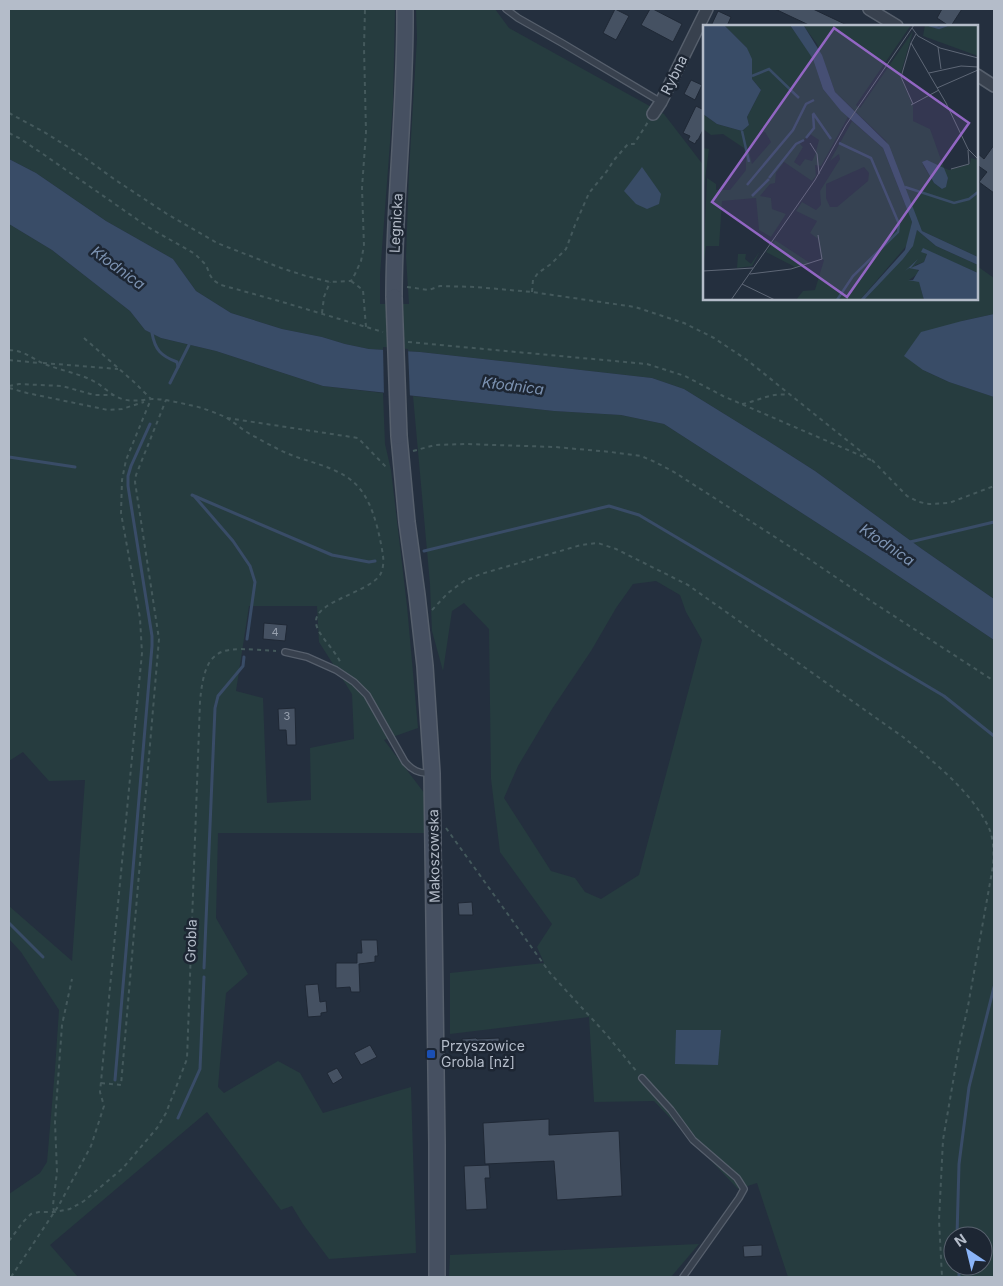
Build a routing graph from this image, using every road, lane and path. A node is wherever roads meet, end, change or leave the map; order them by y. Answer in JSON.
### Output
{"nodes":[{"id":1,"x":365,"y":9,"type":"edge"},
{"id":2,"x":405,"y":9,"type":"edge"},
{"id":3,"x":506,"y":9,"type":"edge"},
{"id":4,"x":707,"y":9,"type":"edge"},
{"id":5,"x":869,"y":9,"type":"edge"},
{"id":6,"x":895,"y":25,"type":"edge"},
{"id":7,"x":978,"y":76,"type":"edge"},
{"id":8,"x":994,"y":86,"type":"edge"},
{"id":9,"x":661,"y":102,"type":"junction"},
{"id":10,"x":9,"y":113,"type":"edge"},
{"id":11,"x":653,"y":114,"type":"joint"},
{"id":12,"x":9,"y":133,"type":"edge"},
{"id":13,"x":350,"y":281,"type":"junction"},
{"id":14,"x":330,"y":282,"type":"junction"},
{"id":15,"x":398,"y":292,"type":"junction"},
{"id":16,"x":532,"y":292,"type":"junction"},
{"id":17,"x":322,"y":313,"type":"junction"},
{"id":18,"x":366,"y":327,"type":"junction"},
{"id":19,"x":384,"y":332,"type":"dead end"},
{"id":20,"x":84,"y":338,"type":"dead end"},
{"id":21,"x":402,"y":339,"type":"dead end"},
{"id":22,"x":9,"y":350,"type":"edge"},
{"id":23,"x":9,"y":360,"type":"edge"},
{"id":24,"x":42,"y":363,"type":"junction"},
{"id":25,"x":118,"y":369,"type":"junction"},
{"id":26,"x":9,"y":387,"type":"edge"},
{"id":27,"x":113,"y":395,"type":"junction"},
{"id":28,"x":791,"y":395,"type":"junction"},
{"id":29,"x":151,"y":400,"type":"junction"},
{"id":30,"x":166,"y":400,"type":"junction"},
{"id":31,"x":741,"y":404,"type":"junction"},
{"id":32,"x":225,"y":418,"type":"junction"},
{"id":33,"x":398,"y":436,"type":"joint"},
{"id":34,"x":409,"y":452,"type":"dead end"},
{"id":35,"x":871,"y":460,"type":"junction"},
{"id":36,"x":387,"y":468,"type":"dead end"},
{"id":37,"x":994,"y":486,"type":"edge"},
{"id":38,"x":420,"y":622,"type":"junction"},
{"id":39,"x":285,"y":652,"type":"joint"},
{"id":40,"x":344,"y":676,"type":"junction"},
{"id":41,"x":994,"y":681,"type":"edge"},
{"id":42,"x":432,"y":773,"type":"junction"},
{"id":43,"x":434,"y":817,"type":"junction"},
{"id":44,"x":72,"y":979,"type":"dead end"},
{"id":45,"x":642,"y":1078,"type":"joint"},
{"id":46,"x":101,"y":1083,"type":"junction"},
{"id":47,"x":54,"y":1212,"type":"junction"},
{"id":48,"x":9,"y":1241,"type":"edge"},
{"id":49,"x":11,"y":1277,"type":"edge"},
{"id":50,"x":436,"y":1277,"type":"edge"},
{"id":51,"x":683,"y":1277,"type":"edge"},
{"id":52,"x":942,"y":1277,"type":"edge"}],
"edges":[{"from":1,"to":13,"type":"path"},
{"from":2,"to":15,"type":"main road","name":"Legnicka"},
{"from":3,"to":9,"type":"lane"},
{"from":4,"to":9,"type":"street","name":"Rybna"},
{"from":5,"to":6,"type":"street"},
{"from":7,"to":8,"type":"street"},
{"from":9,"to":11,"type":"street","name":"Rybna"},
{"from":10,"to":14,"type":"path"},
{"from":11,"to":16,"type":"path"},
{"from":12,"to":17,"type":"path"},
{"from":13,"to":14,"type":"path"},
{"from":13,"to":18,"type":"path"},
{"from":14,"to":17,"type":"path"},
{"from":15,"to":16,"type":"path"},
{"from":15,"to":33,"type":"main road","name":"Legnicka","bridge":true},
{"from":16,"to":28,"type":"path"},
{"from":17,"to":18,"type":"path"},
{"from":18,"to":19,"type":"path"},
{"from":20,"to":25,"type":"path"},
{"from":21,"to":31,"type":"path"},
{"from":22,"to":24,"type":"path"},
{"from":23,"to":24,"type":"path"},
{"from":24,"to":25,"type":"path"},
{"from":24,"to":27,"type":"path"},
{"from":25,"to":29,"type":"path"},
{"from":26,"to":27,"type":"path"},
{"from":26,"to":29,"type":"path"},
{"from":27,"to":29,"type":"path"},
{"from":28,"to":31,"type":"path"},
{"from":28,"to":35,"type":"path"},
{"from":29,"to":30,"type":"path"},
{"from":29,"to":46,"type":"path"},
{"from":30,"to":32,"type":"path"},
{"from":30,"to":46,"type":"path"},
{"from":31,"to":35,"type":"path"},
{"from":32,"to":36,"type":"path"},
{"from":32,"to":40,"type":"path"},
{"from":33,"to":38,"type":"main road","name":"Makoszowska"},
{"from":34,"to":41,"type":"path"},
{"from":35,"to":37,"type":"path"},
{"from":38,"to":42,"type":"main road","name":"Makoszowska"},
{"from":38,"to":52,"type":"path"},
{"from":39,"to":40,"type":"lane"},
{"from":39,"to":47,"type":"path","name":"Grobla"},
{"from":40,"to":42,"type":"lane"},
{"from":42,"to":43,"type":"main road","name":"Makoszowska"},
{"from":43,"to":45,"type":"path"},
{"from":43,"to":50,"type":"main road","name":"Makoszowska"},
{"from":44,"to":47,"type":"path"},
{"from":45,"to":51,"type":"lane"},
{"from":46,"to":47,"type":"path"},
{"from":47,"to":48,"type":"path","name":"Grobla"},
{"from":47,"to":49,"type":"path"}]}
